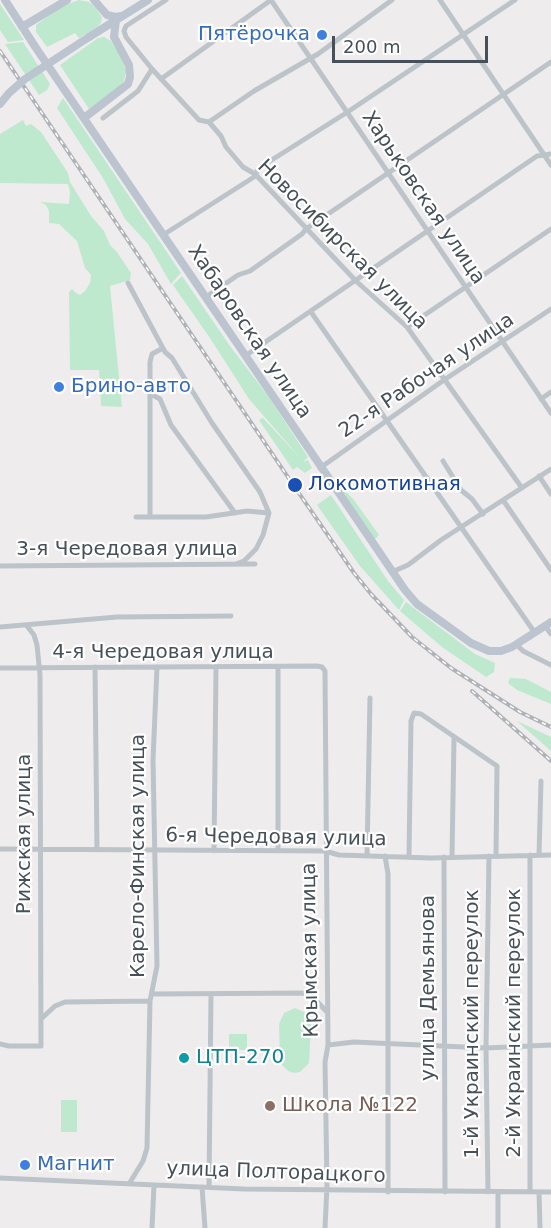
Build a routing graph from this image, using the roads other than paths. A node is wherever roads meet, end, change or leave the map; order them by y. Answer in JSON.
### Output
{"nodes":[{"id":1,"x":5,"y":0,"type":"edge"},
{"id":2,"x":67,"y":0,"type":"edge"},
{"id":3,"x":94,"y":0,"type":"edge"},
{"id":4,"x":148,"y":0,"type":"edge"},
{"id":5,"x":166,"y":0,"type":"edge"},
{"id":6,"x":271,"y":0,"type":"edge"},
{"id":7,"x":392,"y":0,"type":"edge"},
{"id":8,"x":440,"y":0,"type":"edge"},
{"id":9,"x":515,"y":0,"type":"edge"},
{"id":10,"x":104,"y":12,"type":"junction"},
{"id":11,"x":119,"y":18,"type":"junction"},
{"id":12,"x":22,"y":27,"type":"junction"},
{"id":13,"x":103,"y":28,"type":"junction"},
{"id":14,"x":463,"y":34,"type":"junction"},
{"id":15,"x":91,"y":36,"type":"junction"},
{"id":16,"x":114,"y":37,"type":"junction"},
{"id":17,"x":310,"y":57,"type":"junction"},
{"id":18,"x":551,"y":62,"type":"edge"},
{"id":19,"x":152,"y":69,"type":"junction"},
{"id":20,"x":161,"y":79,"type":"junction"},
{"id":21,"x":503,"y":94,"type":"junction"},
{"id":22,"x":0,"y":104,"type":"edge"},
{"id":23,"x":346,"y":113,"type":"junction"},
{"id":24,"x":84,"y":118,"type":"junction"},
{"id":25,"x":103,"y":118,"type":"dead end"},
{"id":26,"x":209,"y":122,"type":"junction"},
{"id":27,"x":551,"y":153,"type":"edge"},
{"id":28,"x":543,"y":154,"type":"junction"},
{"id":29,"x":551,"y":165,"type":"edge"},
{"id":30,"x":255,"y":174,"type":"junction"},
{"id":31,"x":388,"y":175,"type":"junction"},
{"id":32,"x":306,"y":229,"type":"junction"},
{"id":33,"x":551,"y":229,"type":"edge"},
{"id":34,"x":427,"y":232,"type":"junction"},
{"id":35,"x":163,"y":235,"type":"junction"},
{"id":36,"x":356,"y":282,"type":"junction"},
{"id":37,"x":128,"y":283,"type":"dead end"},
{"id":38,"x":465,"y":287,"type":"junction"},
{"id":39,"x":206,"y":297,"type":"junction"},
{"id":40,"x":551,"y":309,"type":"edge"},
{"id":41,"x":311,"y":312,"type":"junction"},
{"id":42,"x":408,"y":327,"type":"junction"},
{"id":43,"x":502,"y":342,"type":"junction"},
{"id":44,"x":163,"y":348,"type":"junction"},
{"id":45,"x":245,"y":356,"type":"junction"},
{"id":46,"x":444,"y":380,"type":"junction"},
{"id":47,"x":551,"y":392,"type":"edge"},
{"id":48,"x":149,"y":393,"type":"junction"},
{"id":49,"x":541,"y":399,"type":"junction"},
{"id":50,"x":551,"y":413,"type":"edge"},
{"id":51,"x":387,"y":421,"type":"junction"},
{"id":52,"x":443,"y":461,"type":"dead end"},
{"id":53,"x":320,"y":468,"type":"junction"},
{"id":54,"x":551,"y":469,"type":"edge"},
{"id":55,"x":539,"y":476,"type":"junction"},
{"id":56,"x":522,"y":488,"type":"junction"},
{"id":57,"x":551,"y":494,"type":"edge"},
{"id":58,"x":503,"y":501,"type":"junction"},
{"id":59,"x":235,"y":513,"type":"junction"},
{"id":60,"x":269,"y":513,"type":"junction"},
{"id":61,"x":483,"y":514,"type":"junction"},
{"id":62,"x":136,"y":517,"type":"dead end"},
{"id":63,"x":150,"y":517,"type":"junction"},
{"id":64,"x":461,"y":528,"type":"junction"},
{"id":65,"x":236,"y":564,"type":"junction"},
{"id":66,"x":255,"y":564,"type":"dead end"},
{"id":67,"x":0,"y":566,"type":"edge"},
{"id":68,"x":551,"y":570,"type":"edge"},
{"id":69,"x":391,"y":573,"type":"junction"},
{"id":70,"x":231,"y":616,"type":"dead end"},
{"id":71,"x":548,"y":624,"type":"edge"},
{"id":72,"x":27,"y":626,"type":"junction"},
{"id":73,"x":0,"y":627,"type":"edge"},
{"id":74,"x":535,"y":633,"type":"junction"},
{"id":75,"x":551,"y":634,"type":"edge"},
{"id":76,"x":517,"y":645,"type":"junction"},
{"id":77,"x":551,"y":665,"type":"edge"},
{"id":78,"x":157,"y":666,"type":"junction"},
{"id":79,"x":95,"y":667,"type":"junction"},
{"id":80,"x":278,"y":667,"type":"junction"},
{"id":81,"x":0,"y":668,"type":"edge"},
{"id":82,"x":216,"y":668,"type":"junction"},
{"id":83,"x":38,"y":669,"type":"junction"},
{"id":84,"x":324,"y":671,"type":"joint"},
{"id":85,"x":370,"y":698,"type":"dead end"},
{"id":86,"x":454,"y":738,"type":"junction"},
{"id":87,"x":541,"y":781,"type":"dead end"},
{"id":88,"x":0,"y":849,"type":"edge"},
{"id":89,"x":41,"y":849,"type":"junction"},
{"id":90,"x":97,"y":850,"type":"junction"},
{"id":91,"x":154,"y":850,"type":"junction"},
{"id":92,"x":213,"y":851,"type":"junction"},
{"id":93,"x":278,"y":851,"type":"junction"},
{"id":94,"x":326,"y":851,"type":"junction"},
{"id":95,"x":530,"y":855,"type":"junction"},
{"id":96,"x":539,"y":855,"type":"junction"},
{"id":97,"x":551,"y":855,"type":"edge"},
{"id":98,"x":367,"y":856,"type":"junction"},
{"id":99,"x":385,"y":856,"type":"junction"},
{"id":100,"x":409,"y":856,"type":"junction"},
{"id":101,"x":452,"y":856,"type":"junction"},
{"id":102,"x":492,"y":856,"type":"junction"},
{"id":103,"x":444,"y":857,"type":"junction"},
{"id":104,"x":152,"y":994,"type":"junction"},
{"id":105,"x":211,"y":994,"type":"junction"},
{"id":106,"x":150,"y":1001,"type":"junction"},
{"id":107,"x":327,"y":1012,"type":"junction"},
{"id":108,"x":40,"y":1020,"type":"junction"},
{"id":109,"x":0,"y":1044,"type":"edge"},
{"id":110,"x":388,"y":1044,"type":"junction"},
{"id":111,"x":328,"y":1045,"type":"junction"},
{"id":112,"x":551,"y":1045,"type":"edge"},
{"id":113,"x":529,"y":1046,"type":"junction"},
{"id":114,"x":444,"y":1048,"type":"junction"},
{"id":115,"x":486,"y":1048,"type":"junction"},
{"id":116,"x":0,"y":1179,"type":"edge"},
{"id":117,"x":129,"y":1184,"type":"junction"},
{"id":118,"x":154,"y":1185,"type":"junction"},
{"id":119,"x":202,"y":1187,"type":"junction"},
{"id":120,"x":209,"y":1187,"type":"junction"},
{"id":121,"x":326,"y":1191,"type":"junction"},
{"id":122,"x":388,"y":1192,"type":"junction"},
{"id":123,"x":445,"y":1192,"type":"junction"},
{"id":124,"x":488,"y":1192,"type":"junction"},
{"id":125,"x":498,"y":1192,"type":"junction"},
{"id":126,"x":530,"y":1192,"type":"junction"},
{"id":127,"x":539,"y":1192,"type":"junction"},
{"id":128,"x":551,"y":1192,"type":"edge"},
{"id":129,"x":152,"y":1228,"type":"edge"},
{"id":130,"x":205,"y":1228,"type":"edge"},
{"id":131,"x":325,"y":1228,"type":"edge"},
{"id":132,"x":498,"y":1228,"type":"edge"},
{"id":133,"x":540,"y":1228,"type":"edge"}],
"edges":[{"from":1,"to":12,"type":"main road","name":"Хабаровская улица"},
{"from":2,"to":12,"type":"main road"},
{"from":3,"to":10,"type":"main road"},
{"from":4,"to":11,"type":"main road"},
{"from":5,"to":19,"type":"street","name":"Новосибирская улица"},
{"from":6,"to":17,"type":"street","name":"Харьковская улица"},
{"from":6,"to":20,"type":"street"},
{"from":7,"to":17,"type":"street"},
{"from":8,"to":14,"type":"street"},
{"from":9,"to":14,"type":"street"},
{"from":10,"to":11,"type":"main road"},
{"from":10,"to":13,"type":"main road"},
{"from":11,"to":13,"type":"main road"},
{"from":11,"to":16,"type":"main road"},
{"from":12,"to":24,"type":"main road","name":"Хабаровская улица"},
{"from":13,"to":15,"type":"main road"},
{"from":14,"to":21,"type":"street"},
{"from":14,"to":23,"type":"street"},
{"from":15,"to":16,"type":"main road"},
{"from":15,"to":22,"type":"main road","bridge":true},
{"from":16,"to":24,"type":"main road"},
{"from":17,"to":23,"type":"street","name":"Харьковская улица"},
{"from":17,"to":26,"type":"street"},
{"from":18,"to":21,"type":"street"},
{"from":19,"to":20,"type":"street","name":"Новосибирская улица"},
{"from":19,"to":25,"type":"street"},
{"from":20,"to":26,"type":"street","name":"Новосибирская улица"},
{"from":21,"to":28,"type":"street"},
{"from":21,"to":31,"type":"street"},
{"from":23,"to":30,"type":"street"},
{"from":23,"to":31,"type":"street","name":"Харьковская улица"},
{"from":24,"to":35,"type":"main road","name":"Хабаровская улица"},
{"from":26,"to":30,"type":"street","name":"Новосибирская улица"},
{"from":27,"to":28,"type":"street"},
{"from":28,"to":29,"type":"street"},
{"from":28,"to":34,"type":"street"},
{"from":30,"to":32,"type":"street","name":"Новосибирская улица"},
{"from":30,"to":35,"type":"street"},
{"from":31,"to":32,"type":"street"},
{"from":31,"to":34,"type":"street","name":"Харьковская улица"},
{"from":32,"to":36,"type":"street","name":"Новосибирская улица"},
{"from":32,"to":39,"type":"street"},
{"from":33,"to":38,"type":"street"},
{"from":34,"to":36,"type":"street"},
{"from":34,"to":38,"type":"street","name":"Харьковская улица"},
{"from":35,"to":39,"type":"main road","name":"Хабаровская улица"},
{"from":36,"to":41,"type":"street"},
{"from":36,"to":42,"type":"street","name":"Новосибирская улица"},
{"from":37,"to":44,"type":"street"},
{"from":38,"to":42,"type":"street"},
{"from":38,"to":43,"type":"street","name":"Харьковская улица"},
{"from":39,"to":45,"type":"main road","name":"Хабаровская улица"},
{"from":40,"to":43,"type":"street","name":"22-я Рабочая улица"},
{"from":41,"to":45,"type":"street"},
{"from":41,"to":51,"type":"street"},
{"from":42,"to":46,"type":"street","name":"Новосибирская улица"},
{"from":43,"to":46,"type":"street","name":"22-я Рабочая улица"},
{"from":43,"to":49,"type":"street","name":"Харьковская улица"},
{"from":44,"to":48,"type":"street"},
{"from":44,"to":60,"type":"street"},
{"from":45,"to":53,"type":"main road","name":"Хабаровская улица"},
{"from":46,"to":51,"type":"street","name":"22-я Рабочая улица"},
{"from":46,"to":56,"type":"street","name":"Новосибирская улица"},
{"from":47,"to":49,"type":"street"},
{"from":48,"to":59,"type":"street"},
{"from":48,"to":63,"type":"street"},
{"from":49,"to":50,"type":"street","name":"Харьковская улица"},
{"from":51,"to":53,"type":"street","name":"22-я Рабочая улица"},
{"from":51,"to":64,"type":"street"},
{"from":52,"to":61,"type":"street"},
{"from":53,"to":69,"type":"main road","name":"Хабаровская улица"},
{"from":54,"to":55,"type":"street"},
{"from":55,"to":56,"type":"street"},
{"from":55,"to":57,"type":"street"},
{"from":56,"to":58,"type":"street"},
{"from":58,"to":61,"type":"street"},
{"from":58,"to":68,"type":"street"},
{"from":59,"to":60,"type":"street"},
{"from":59,"to":63,"type":"street"},
{"from":60,"to":65,"type":"street"},
{"from":61,"to":64,"type":"street"},
{"from":62,"to":63,"type":"street"},
{"from":64,"to":69,"type":"street"},
{"from":64,"to":74,"type":"street"},
{"from":65,"to":66,"type":"street","name":"3-я Чередовая улица"},
{"from":65,"to":67,"type":"street","name":"3-я Чередовая улица"},
{"from":69,"to":76,"type":"main road","name":"Хабаровская улица"},
{"from":70,"to":72,"type":"street"},
{"from":71,"to":74,"type":"main road"},
{"from":71,"to":75,"type":"street"},
{"from":72,"to":73,"type":"street"},
{"from":72,"to":83,"type":"street","name":"Рижская улица"},
{"from":74,"to":76,"type":"main road"},
{"from":76,"to":77,"type":"street"},
{"from":78,"to":79,"type":"street","name":"4-я Чередовая улица"},
{"from":78,"to":82,"type":"street","name":"4-я Чередовая улица"},
{"from":78,"to":91,"type":"street","name":"Карело-Финская улица"},
{"from":79,"to":83,"type":"street","name":"4-я Чередовая улица"},
{"from":79,"to":90,"type":"street"},
{"from":80,"to":82,"type":"street","name":"4-я Чередовая улица"},
{"from":80,"to":84,"type":"street","name":"4-я Чередовая улица"},
{"from":80,"to":93,"type":"street"},
{"from":81,"to":83,"type":"street","name":"4-я Чередовая улица"},
{"from":82,"to":92,"type":"street"},
{"from":83,"to":89,"type":"street","name":"Рижская улица"},
{"from":84,"to":94,"type":"street","name":"Крымская улица"},
{"from":85,"to":98,"type":"street"},
{"from":86,"to":100,"type":"street"},
{"from":86,"to":101,"type":"street"},
{"from":86,"to":102,"type":"street","name":"1-й Украинский переулок"},
{"from":87,"to":96,"type":"street"},
{"from":88,"to":89,"type":"street","name":"6-я Чередовая улица"},
{"from":89,"to":90,"type":"street","name":"6-я Чередовая улица"},
{"from":89,"to":108,"type":"street","name":"Рижская улица"},
{"from":90,"to":91,"type":"street","name":"6-я Чередовая улица"},
{"from":91,"to":92,"type":"street","name":"6-я Чередовая улица"},
{"from":91,"to":104,"type":"street","name":"Карело-Финская улица"},
{"from":92,"to":93,"type":"street","name":"6-я Чередовая улица"},
{"from":93,"to":94,"type":"street","name":"6-я Чередовая улица"},
{"from":94,"to":98,"type":"street","name":"6-я Чередовая улица"},
{"from":94,"to":107,"type":"street","name":"Крымская улица"},
{"from":95,"to":96,"type":"street","name":"6-я Чередовая улица"},
{"from":95,"to":102,"type":"street","name":"6-я Чередовая улица"},
{"from":95,"to":113,"type":"street","name":"2-й Украинский переулок"},
{"from":96,"to":97,"type":"street","name":"6-я Чередовая улица"},
{"from":98,"to":99,"type":"street","name":"6-я Чередовая улица"},
{"from":99,"to":100,"type":"street","name":"6-я Чередовая улица"},
{"from":99,"to":110,"type":"street"},
{"from":100,"to":103,"type":"street","name":"6-я Чередовая улица"},
{"from":101,"to":102,"type":"street","name":"6-я Чередовая улица"},
{"from":101,"to":103,"type":"street","name":"6-я Чередовая улица"},
{"from":102,"to":115,"type":"street","name":"1-й Украинский переулок"},
{"from":103,"to":114,"type":"street","name":"улица Демьянова"},
{"from":104,"to":105,"type":"street"},
{"from":104,"to":106,"type":"street","name":"Карело-Финская улица"},
{"from":105,"to":107,"type":"street"},
{"from":105,"to":120,"type":"street"},
{"from":106,"to":108,"type":"street"},
{"from":106,"to":117,"type":"street","name":"Карело-Финская улица"},
{"from":107,"to":111,"type":"street","name":"Крымская улица"},
{"from":108,"to":109,"type":"street","name":"Рижская улица"},
{"from":110,"to":111,"type":"street"},
{"from":110,"to":114,"type":"street"},
{"from":110,"to":122,"type":"street"},
{"from":111,"to":121,"type":"street","name":"Крымская улица"},
{"from":112,"to":113,"type":"street"},
{"from":113,"to":115,"type":"street"},
{"from":113,"to":126,"type":"street","name":"2-й Украинский переулок"},
{"from":114,"to":115,"type":"street"},
{"from":114,"to":123,"type":"street","name":"улица Демьянова"},
{"from":115,"to":124,"type":"street","name":"1-й Украинский переулок"},
{"from":116,"to":117,"type":"street","name":"улица Полторацкого"},
{"from":117,"to":118,"type":"street","name":"улица Полторацкого"},
{"from":118,"to":119,"type":"street","name":"улица Полторацкого"},
{"from":118,"to":129,"type":"street"},
{"from":119,"to":120,"type":"street","name":"улица Полторацкого"},
{"from":119,"to":130,"type":"street"},
{"from":120,"to":121,"type":"street","name":"улица Полторацкого"},
{"from":121,"to":122,"type":"street","name":"улица Полторацкого"},
{"from":121,"to":131,"type":"street","name":"Крымская улица"},
{"from":122,"to":123,"type":"street","name":"улица Полторацкого"},
{"from":123,"to":124,"type":"street","name":"улица Полторацкого"},
{"from":124,"to":125,"type":"street","name":"улица Полторацкого"},
{"from":125,"to":126,"type":"street","name":"улица Полторацкого"},
{"from":125,"to":132,"type":"street"},
{"from":126,"to":127,"type":"street","name":"улица Полторацкого"},
{"from":127,"to":128,"type":"street","name":"улица Полторацкого"},
{"from":127,"to":133,"type":"street"}]}
